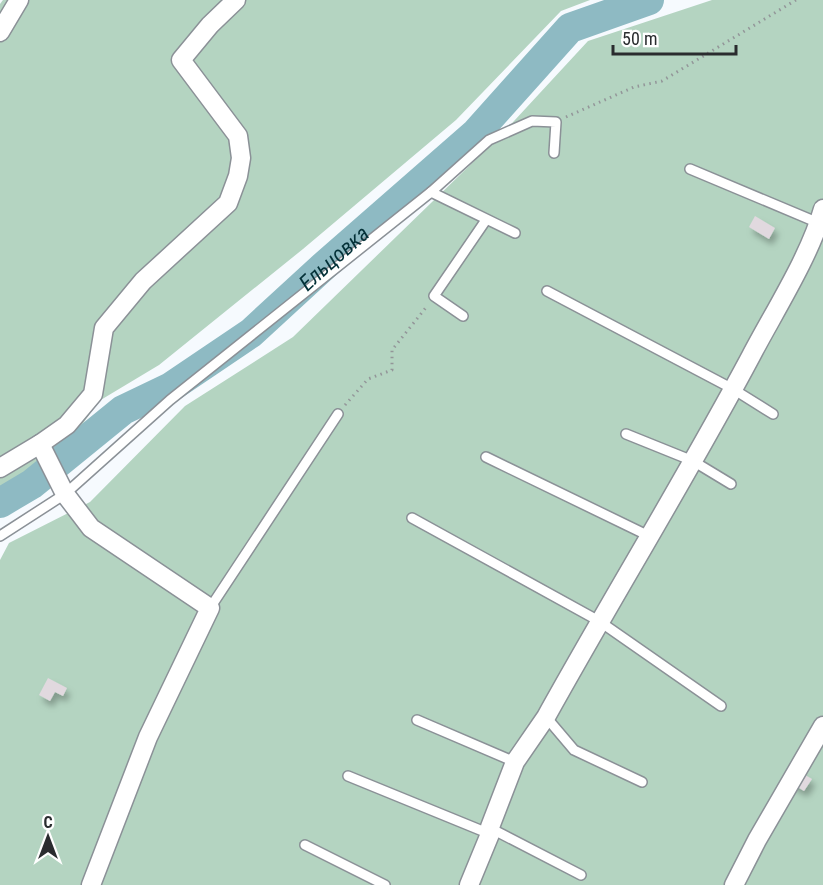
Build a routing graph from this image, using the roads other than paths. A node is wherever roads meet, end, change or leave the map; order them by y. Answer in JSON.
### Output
{"nodes":[{"id":1,"x":19,"y":0,"type":"edge"},
{"id":2,"x":237,"y":0,"type":"edge"},
{"id":3,"x":0,"y":32,"type":"edge"},
{"id":4,"x":554,"y":153,"type":"dead end"},
{"id":5,"x":690,"y":169,"type":"dead end"},
{"id":6,"x":431,"y":192,"type":"junction"},
{"id":7,"x":822,"y":219,"type":"edge"},
{"id":8,"x":486,"y":220,"type":"junction"},
{"id":9,"x":515,"y":233,"type":"dead end"},
{"id":10,"x":547,"y":291,"type":"dead end"},
{"id":11,"x":463,"y":316,"type":"dead end"},
{"id":12,"x":733,"y":389,"type":"junction"},
{"id":13,"x":338,"y":414,"type":"road end"},
{"id":14,"x":773,"y":414,"type":"dead end"},
{"id":15,"x":626,"y":434,"type":"dead end"},
{"id":16,"x":40,"y":444,"type":"junction"},
{"id":17,"x":486,"y":456,"type":"dead end"},
{"id":18,"x":693,"y":461,"type":"junction"},
{"id":19,"x":0,"y":468,"type":"edge"},
{"id":20,"x":731,"y":484,"type":"dead end"},
{"id":21,"x":65,"y":494,"type":"junction"},
{"id":22,"x":412,"y":518,"type":"dead end"},
{"id":23,"x":0,"y":536,"type":"edge"},
{"id":24,"x":649,"y":536,"type":"junction"},
{"id":25,"x":210,"y":608,"type":"junction"},
{"id":26,"x":600,"y":621,"type":"junction"},
{"id":27,"x":721,"y":706,"type":"dead end"},
{"id":28,"x":546,"y":717,"type":"junction"},
{"id":29,"x":417,"y":720,"type":"dead end"},
{"id":30,"x":823,"y":726,"type":"edge"},
{"id":31,"x":515,"y":762,"type":"junction"},
{"id":32,"x":348,"y":776,"type":"dead end"},
{"id":33,"x":642,"y":782,"type":"dead end"},
{"id":34,"x":490,"y":831,"type":"junction"},
{"id":35,"x":305,"y":845,"type":"dead end"},
{"id":36,"x":581,"y":875,"type":"dead end"},
{"id":37,"x":91,"y":885,"type":"edge"},
{"id":38,"x":385,"y":885,"type":"edge"},
{"id":39,"x":469,"y":885,"type":"edge"},
{"id":40,"x":734,"y":885,"type":"edge"}],
"edges":[{"from":1,"to":3,"type":"street"},
{"from":2,"to":16,"type":"street"},
{"from":4,"to":6,"type":"lane"},
{"from":5,"to":7,"type":"lane"},
{"from":6,"to":8,"type":"lane"},
{"from":6,"to":21,"type":"lane"},
{"from":7,"to":12,"type":"street"},
{"from":8,"to":9,"type":"lane"},
{"from":8,"to":11,"type":"lane"},
{"from":10,"to":12,"type":"lane"},
{"from":12,"to":14,"type":"lane"},
{"from":12,"to":18,"type":"street"},
{"from":13,"to":25,"type":"lane"},
{"from":15,"to":18,"type":"lane"},
{"from":16,"to":19,"type":"street"},
{"from":16,"to":21,"type":"street"},
{"from":17,"to":24,"type":"lane"},
{"from":18,"to":20,"type":"lane"},
{"from":18,"to":24,"type":"street"},
{"from":21,"to":23,"type":"lane"},
{"from":21,"to":25,"type":"street"},
{"from":22,"to":26,"type":"lane"},
{"from":24,"to":26,"type":"street"},
{"from":25,"to":37,"type":"street"},
{"from":26,"to":27,"type":"lane"},
{"from":26,"to":28,"type":"street"},
{"from":28,"to":31,"type":"street"},
{"from":28,"to":33,"type":"lane"},
{"from":29,"to":31,"type":"lane"},
{"from":30,"to":40,"type":"street"},
{"from":31,"to":34,"type":"street"},
{"from":32,"to":34,"type":"lane"},
{"from":34,"to":36,"type":"lane"},
{"from":34,"to":39,"type":"street"},
{"from":35,"to":38,"type":"lane"}]}
